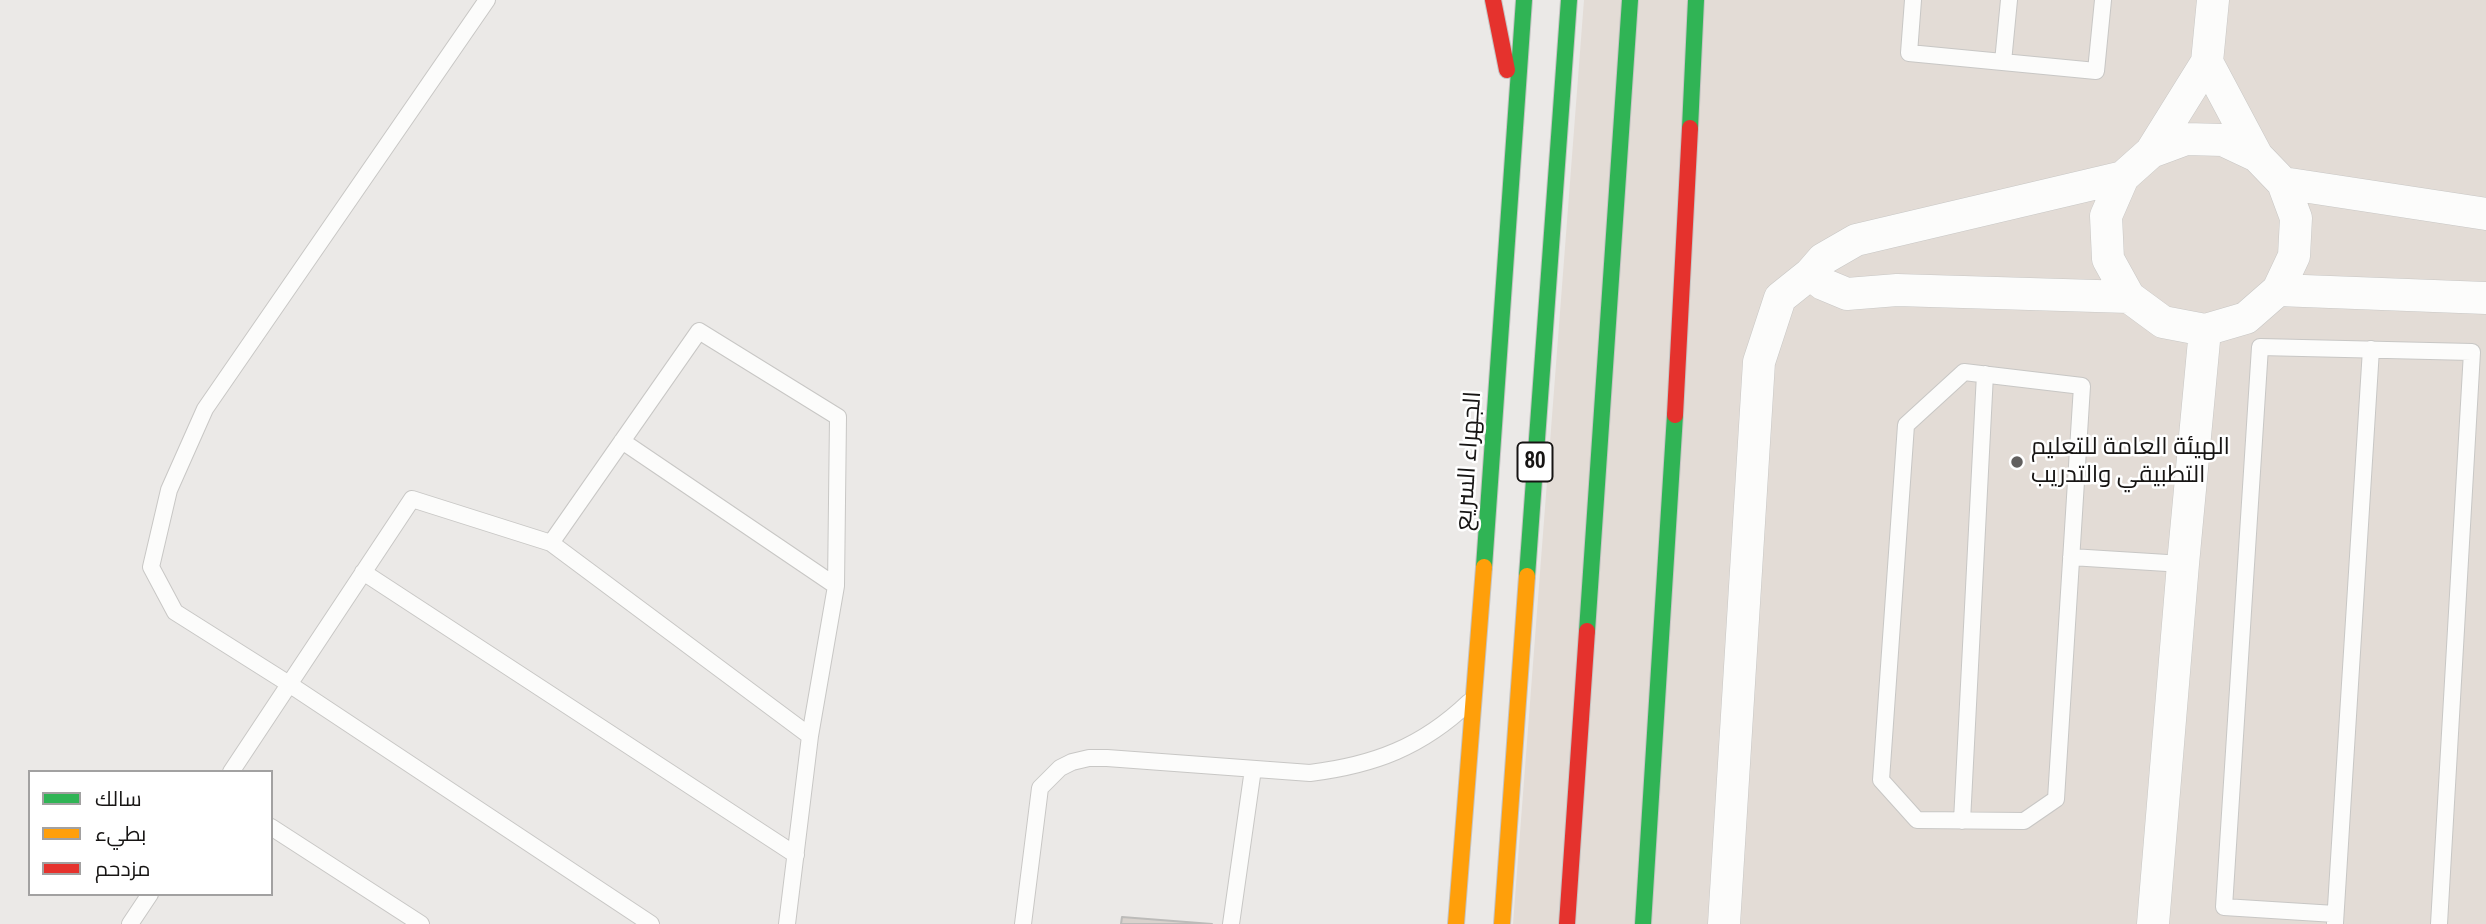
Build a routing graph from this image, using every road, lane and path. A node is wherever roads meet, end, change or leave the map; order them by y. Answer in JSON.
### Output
{"nodes":[{"id":1,"x":487,"y":0,"type":"edge"},
{"id":2,"x":1493,"y":0,"type":"edge"},
{"id":3,"x":1524,"y":0,"type":"edge"},
{"id":4,"x":1569,"y":0,"type":"edge"},
{"id":5,"x":1630,"y":0,"type":"edge"},
{"id":6,"x":1696,"y":0,"type":"edge"},
{"id":7,"x":1913,"y":0,"type":"edge"},
{"id":8,"x":2009,"y":0,"type":"edge"},
{"id":9,"x":2103,"y":0,"type":"edge"},
{"id":10,"x":2213,"y":0,"type":"edge"},
{"id":11,"x":2003,"y":62,"type":"junction"},
{"id":12,"x":2207,"y":62,"type":"junction"},
{"id":13,"x":1516,"y":106,"type":"junction"},
{"id":14,"x":2151,"y":152,"type":"junction"},
{"id":15,"x":2257,"y":156,"type":"junction"},
{"id":16,"x":2123,"y":177,"type":"junction"},
{"id":17,"x":2283,"y":183,"type":"junction"},
{"id":18,"x":2486,"y":214,"type":"edge"},
{"id":19,"x":1811,"y":274,"type":"junction"},
{"id":20,"x":2278,"y":290,"type":"junction"},
{"id":21,"x":2129,"y":297,"type":"junction"},
{"id":22,"x":2486,"y":298,"type":"edge"},
{"id":23,"x":2205,"y":330,"type":"junction"},
{"id":24,"x":2371,"y":349,"type":"junction"},
{"id":25,"x":1985,"y":374,"type":"junction"},
{"id":26,"x":622,"y":441,"type":"junction"},
{"id":27,"x":551,"y":543,"type":"junction"},
{"id":28,"x":2071,"y":557,"type":"junction"},
{"id":29,"x":2183,"y":564,"type":"junction"},
{"id":30,"x":363,"y":572,"type":"junction"},
{"id":31,"x":836,"y":586,"type":"junction"},
{"id":32,"x":289,"y":684,"type":"junction"},
{"id":33,"x":1475,"y":695,"type":"junction"},
{"id":34,"x":810,"y":736,"type":"junction"},
{"id":35,"x":1253,"y":769,"type":"junction"},
{"id":36,"x":232,"y":770,"type":"edge"},
{"id":37,"x":1962,"y":821,"type":"junction"},
{"id":38,"x":273,"y":828,"type":"edge"},
{"id":39,"x":796,"y":855,"type":"junction"},
{"id":40,"x":149,"y":896,"type":"edge"},
{"id":41,"x":2335,"y":919,"type":"edge"},
{"id":42,"x":130,"y":924,"type":"edge"},
{"id":43,"x":421,"y":924,"type":"edge"},
{"id":44,"x":651,"y":924,"type":"edge"},
{"id":45,"x":787,"y":924,"type":"edge"},
{"id":46,"x":1023,"y":924,"type":"edge"},
{"id":47,"x":1231,"y":924,"type":"edge"},
{"id":48,"x":1456,"y":924,"type":"edge"},
{"id":49,"x":1502,"y":924,"type":"edge"},
{"id":50,"x":1567,"y":924,"type":"edge"},
{"id":51,"x":1643,"y":924,"type":"edge"},
{"id":52,"x":1724,"y":924,"type":"edge"},
{"id":53,"x":2153,"y":924,"type":"edge"},
{"id":54,"x":2439,"y":924,"type":"edge"}],
"edges":[{"from":1,"to":32,"type":"lane"},
{"from":2,"to":13,"type":"main road"},
{"from":3,"to":13,"type":"main road","name":"الجهراء السريع"},
{"from":4,"to":49,"type":"main road","number":"80"},
{"from":5,"to":50,"type":"main road"},
{"from":6,"to":51,"type":"main road"},
{"from":7,"to":11,"type":"lane"},
{"from":8,"to":11,"type":"lane"},
{"from":9,"to":11,"type":"lane"},
{"from":10,"to":12,"type":"street"},
{"from":12,"to":14,"type":"street"},
{"from":12,"to":15,"type":"street"},
{"from":13,"to":33,"type":"main road","name":"الجهراء السريع"},
{"from":14,"to":15,"type":"street"},
{"from":14,"to":16,"type":"street"},
{"from":15,"to":17,"type":"street"},
{"from":16,"to":19,"type":"street"},
{"from":16,"to":21,"type":"street"},
{"from":17,"to":18,"type":"street"},
{"from":17,"to":20,"type":"street"},
{"from":19,"to":21,"type":"street"},
{"from":19,"to":52,"type":"street"},
{"from":20,"to":22,"type":"street"},
{"from":20,"to":23,"type":"street"},
{"from":21,"to":23,"type":"street"},
{"from":23,"to":29,"type":"street"},
{"from":24,"to":41,"type":"lane"},
{"from":24,"to":41,"type":"lane"},
{"from":24,"to":54,"type":"lane"},
{"from":25,"to":28,"type":"lane"},
{"from":25,"to":37,"type":"lane"},
{"from":25,"to":37,"type":"lane"},
{"from":26,"to":27,"type":"lane"},
{"from":26,"to":31,"type":"lane"},
{"from":26,"to":31,"type":"lane"},
{"from":27,"to":30,"type":"lane"},
{"from":27,"to":34,"type":"lane"},
{"from":28,"to":29,"type":"lane"},
{"from":28,"to":37,"type":"lane"},
{"from":29,"to":53,"type":"street"},
{"from":30,"to":32,"type":"lane"},
{"from":30,"to":39,"type":"lane"},
{"from":31,"to":34,"type":"lane"},
{"from":32,"to":36,"type":"lane"},
{"from":32,"to":44,"type":"lane"},
{"from":33,"to":35,"type":"lane"},
{"from":33,"to":48,"type":"main road","name":"الجهراء السريع"},
{"from":34,"to":39,"type":"lane"},
{"from":35,"to":46,"type":"lane"},
{"from":35,"to":47,"type":"lane"},
{"from":38,"to":43,"type":"lane"},
{"from":39,"to":45,"type":"lane"},
{"from":40,"to":42,"type":"lane"}]}
